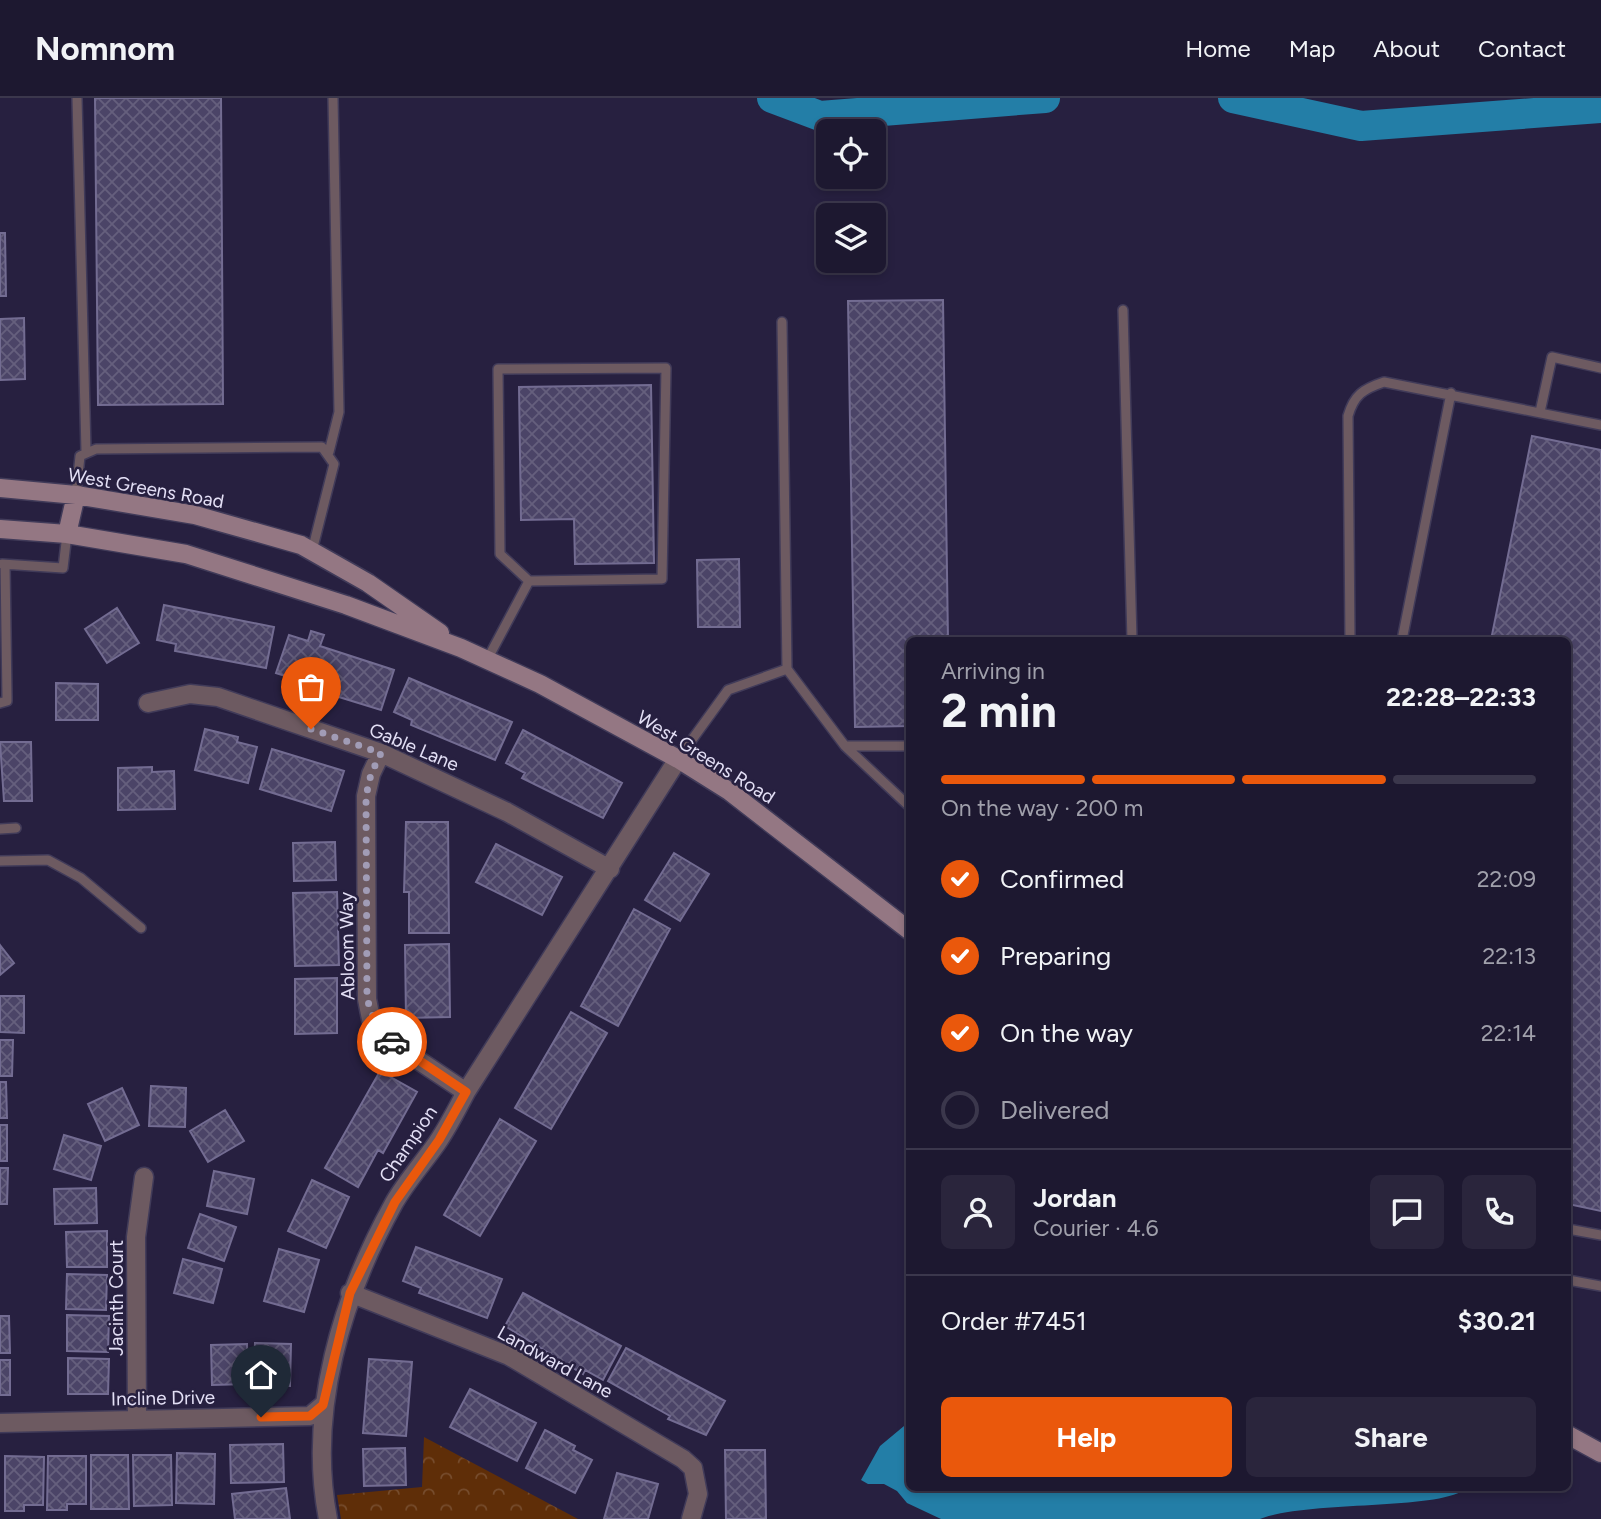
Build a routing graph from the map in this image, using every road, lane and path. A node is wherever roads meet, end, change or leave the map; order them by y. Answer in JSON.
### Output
{"nodes":[{"id":1,"x":78,"y":98,"type":"edge"},
{"id":2,"x":333,"y":98,"type":"edge"},
{"id":3,"x":1123,"y":310,"type":"dead end"},
{"id":4,"x":782,"y":321,"type":"dead end"},
{"id":5,"x":1601,"y":368,"type":"edge"},
{"id":6,"x":1451,"y":393,"type":"junction"},
{"id":7,"x":1539,"y":412,"type":"junction"},
{"id":8,"x":1601,"y":425,"type":"edge"},
{"id":9,"x":86,"y":451,"type":"junction"},
{"id":10,"x":329,"y":452,"type":"junction"},
{"id":11,"x":0,"y":488,"type":"edge"},
{"id":12,"x":76,"y":495,"type":"junction"},
{"id":13,"x":0,"y":528,"type":"edge"},
{"id":14,"x":67,"y":534,"type":"junction"},
{"id":15,"x":312,"y":551,"type":"junction"},
{"id":16,"x":3,"y":564,"type":"edge"},
{"id":17,"x":529,"y":581,"type":"junction"},
{"id":18,"x":1132,"y":637,"type":"edge"},
{"id":19,"x":1350,"y":637,"type":"edge"},
{"id":20,"x":1403,"y":637,"type":"edge"},
{"id":21,"x":461,"y":648,"type":"junction"},
{"id":22,"x":487,"y":660,"type":"junction"},
{"id":23,"x":787,"y":669,"type":"junction"},
{"id":24,"x":0,"y":703,"type":"edge"},
{"id":25,"x":148,"y":703,"type":"dead end"},
{"id":26,"x":845,"y":746,"type":"junction"},
{"id":27,"x":906,"y":746,"type":"edge"},
{"id":28,"x":381,"y":753,"type":"junction"},
{"id":29,"x":678,"y":759,"type":"junction"},
{"id":30,"x":906,"y":803,"type":"edge"},
{"id":31,"x":16,"y":828,"type":"dead end"},
{"id":32,"x":0,"y":829,"type":"edge"},
{"id":33,"x":0,"y":862,"type":"edge"},
{"id":34,"x":610,"y":869,"type":"junction"},
{"id":35,"x":141,"y":928,"type":"dead end"},
{"id":36,"x":906,"y":928,"type":"edge"},
{"id":37,"x":466,"y":1092,"type":"junction"},
{"id":38,"x":144,"y":1177,"type":"dead end"},
{"id":39,"x":1571,"y":1229,"type":"edge"},
{"id":40,"x":1601,"y":1235,"type":"edge"},
{"id":41,"x":1571,"y":1281,"type":"edge"},
{"id":42,"x":1601,"y":1286,"type":"edge"},
{"id":43,"x":350,"y":1293,"type":"junction"},
{"id":44,"x":323,"y":1405,"type":"junction"},
{"id":45,"x":137,"y":1419,"type":"junction"},
{"id":46,"x":0,"y":1423,"type":"edge"},
{"id":47,"x":1571,"y":1437,"type":"edge"},
{"id":48,"x":1601,"y":1453,"type":"edge"},
{"id":49,"x":328,"y":1519,"type":"edge"},
{"id":50,"x":691,"y":1519,"type":"edge"}],
"edges":[{"from":1,"to":9,"type":"lane"},
{"from":2,"to":10,"type":"lane"},
{"from":3,"to":18,"type":"lane"},
{"from":4,"to":23,"type":"lane"},
{"from":5,"to":7,"type":"lane"},
{"from":6,"to":7,"type":"lane"},
{"from":6,"to":19,"type":"lane"},
{"from":6,"to":20,"type":"lane"},
{"from":7,"to":8,"type":"lane"},
{"from":9,"to":10,"type":"lane"},
{"from":9,"to":12,"type":"lane"},
{"from":10,"to":15,"type":"lane"},
{"from":11,"to":12,"type":"main road","name":"West Greens Road"},
{"from":12,"to":14,"type":"main road"},
{"from":12,"to":15,"type":"main road","name":"West Greens Road"},
{"from":13,"to":14,"type":"main road","name":"West Greens Road"},
{"from":14,"to":16,"type":"lane"},
{"from":14,"to":21,"type":"main road","name":"West Greens Road"},
{"from":15,"to":21,"type":"main road","name":"West Greens Road"},
{"from":16,"to":24,"type":"lane"},
{"from":17,"to":17,"type":"lane"},
{"from":17,"to":22,"type":"lane"},
{"from":21,"to":22,"type":"main road","name":"West Greens Road"},
{"from":22,"to":29,"type":"main road","name":"West Greens Road"},
{"from":23,"to":26,"type":"lane"},
{"from":23,"to":29,"type":"lane"},
{"from":25,"to":28,"type":"street","name":"Gable Lane"},
{"from":26,"to":27,"type":"lane"},
{"from":26,"to":30,"type":"lane"},
{"from":28,"to":34,"type":"street","name":"Gable Lane"},
{"from":28,"to":37,"type":"street","name":"Abloom Way"},
{"from":29,"to":34,"type":"street","name":"Champion"},
{"from":29,"to":36,"type":"main road","name":"West Greens Road"},
{"from":31,"to":32,"type":"lane"},
{"from":33,"to":35,"type":"lane"},
{"from":34,"to":37,"type":"street","name":"Champion"},
{"from":37,"to":43,"type":"street","name":"Champion"},
{"from":38,"to":45,"type":"street","name":"Jacinth Court"},
{"from":39,"to":40,"type":"lane"},
{"from":41,"to":42,"type":"lane"},
{"from":43,"to":44,"type":"street","name":"Champion"},
{"from":43,"to":50,"type":"street","name":"Landward Lane"},
{"from":44,"to":45,"type":"street","name":"Incline Drive"},
{"from":44,"to":49,"type":"street","name":"Champion"},
{"from":45,"to":46,"type":"street","name":"Incline Drive"},
{"from":47,"to":48,"type":"main road"}]}
